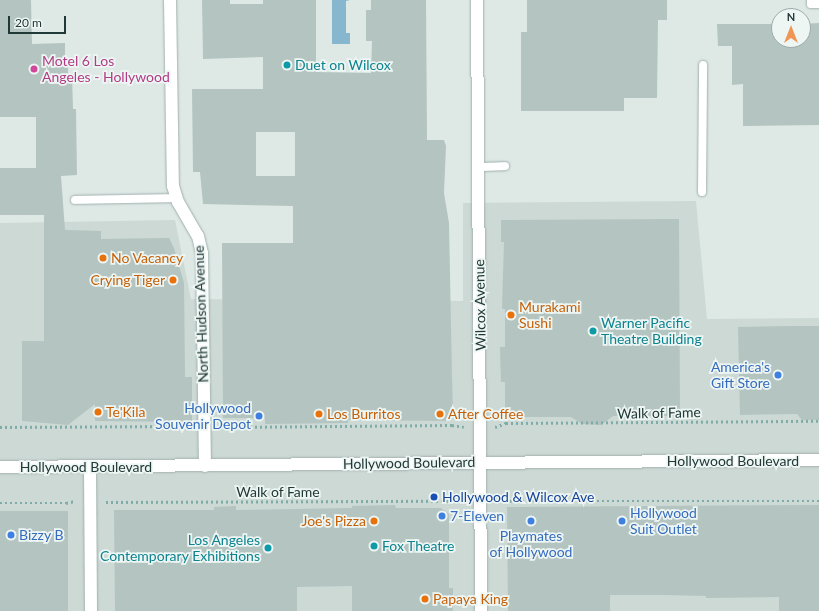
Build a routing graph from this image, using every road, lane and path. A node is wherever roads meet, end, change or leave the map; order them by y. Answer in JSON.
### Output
{"nodes":[{"id":1,"x":170,"y":0,"type":"edge"},
{"id":2,"x":477,"y":0,"type":"edge"},
{"id":3,"x":811,"y":0,"type":"edge"},
{"id":4,"x":819,"y":4,"type":"edge"},
{"id":5,"x":703,"y":65,"type":"dead end"},
{"id":6,"x":505,"y":166,"type":"dead end"},
{"id":7,"x":479,"y":167,"type":"junction"},
{"id":8,"x":702,"y":192,"type":"dead end"},
{"id":9,"x":176,"y":198,"type":"junction"},
{"id":10,"x":74,"y":200,"type":"dead end"},
{"id":11,"x":819,"y":421,"type":"edge"},
{"id":12,"x":191,"y":426,"type":"dead end"},
{"id":13,"x":222,"y":426,"type":"dead end"},
{"id":14,"x":0,"y":427,"type":"edge"},
{"id":15,"x":501,"y":427,"type":"dead end"},
{"id":16,"x":456,"y":428,"type":"dead end"},
{"id":17,"x":819,"y":460,"type":"edge"},
{"id":18,"x":481,"y":462,"type":"junction"},
{"id":19,"x":205,"y":466,"type":"junction"},
{"id":20,"x":0,"y":467,"type":"edge"},
{"id":21,"x":90,"y":468,"type":"junction"},
{"id":22,"x":453,"y":498,"type":"dead end"},
{"id":23,"x":508,"y":498,"type":"dead end"},
{"id":24,"x":70,"y":501,"type":"dead end"},
{"id":25,"x":102,"y":501,"type":"dead end"},
{"id":26,"x":819,"y":501,"type":"edge"},
{"id":27,"x":0,"y":503,"type":"edge"},
{"id":28,"x":91,"y":611,"type":"edge"},
{"id":29,"x":481,"y":611,"type":"edge"}],
"edges":[{"from":1,"to":9,"type":"street","name":"North Hudson Avenue"},
{"from":2,"to":7,"type":"street","name":"Wilcox Avenue"},
{"from":3,"to":4,"type":"lane"},
{"from":5,"to":8,"type":"lane"},
{"from":6,"to":7,"type":"lane"},
{"from":7,"to":18,"type":"street","name":"Wilcox Avenue"},
{"from":9,"to":10,"type":"lane"},
{"from":9,"to":19,"type":"street","name":"North Hudson Avenue"},
{"from":11,"to":15,"type":"path","name":"Walk of Fame"},
{"from":12,"to":14,"type":"path"},
{"from":13,"to":16,"type":"path"},
{"from":17,"to":18,"type":"street","name":"Hollywood Boulevard"},
{"from":18,"to":19,"type":"street","name":"Hollywood Boulevard"},
{"from":18,"to":29,"type":"street","name":"Wilcox Avenue"},
{"from":19,"to":21,"type":"street","name":"Hollywood Boulevard"},
{"from":20,"to":21,"type":"street","name":"Hollywood Boulevard"},
{"from":21,"to":28,"type":"street"},
{"from":22,"to":25,"type":"path","name":"Walk of Fame"},
{"from":23,"to":26,"type":"path"},
{"from":24,"to":27,"type":"path"}]}
